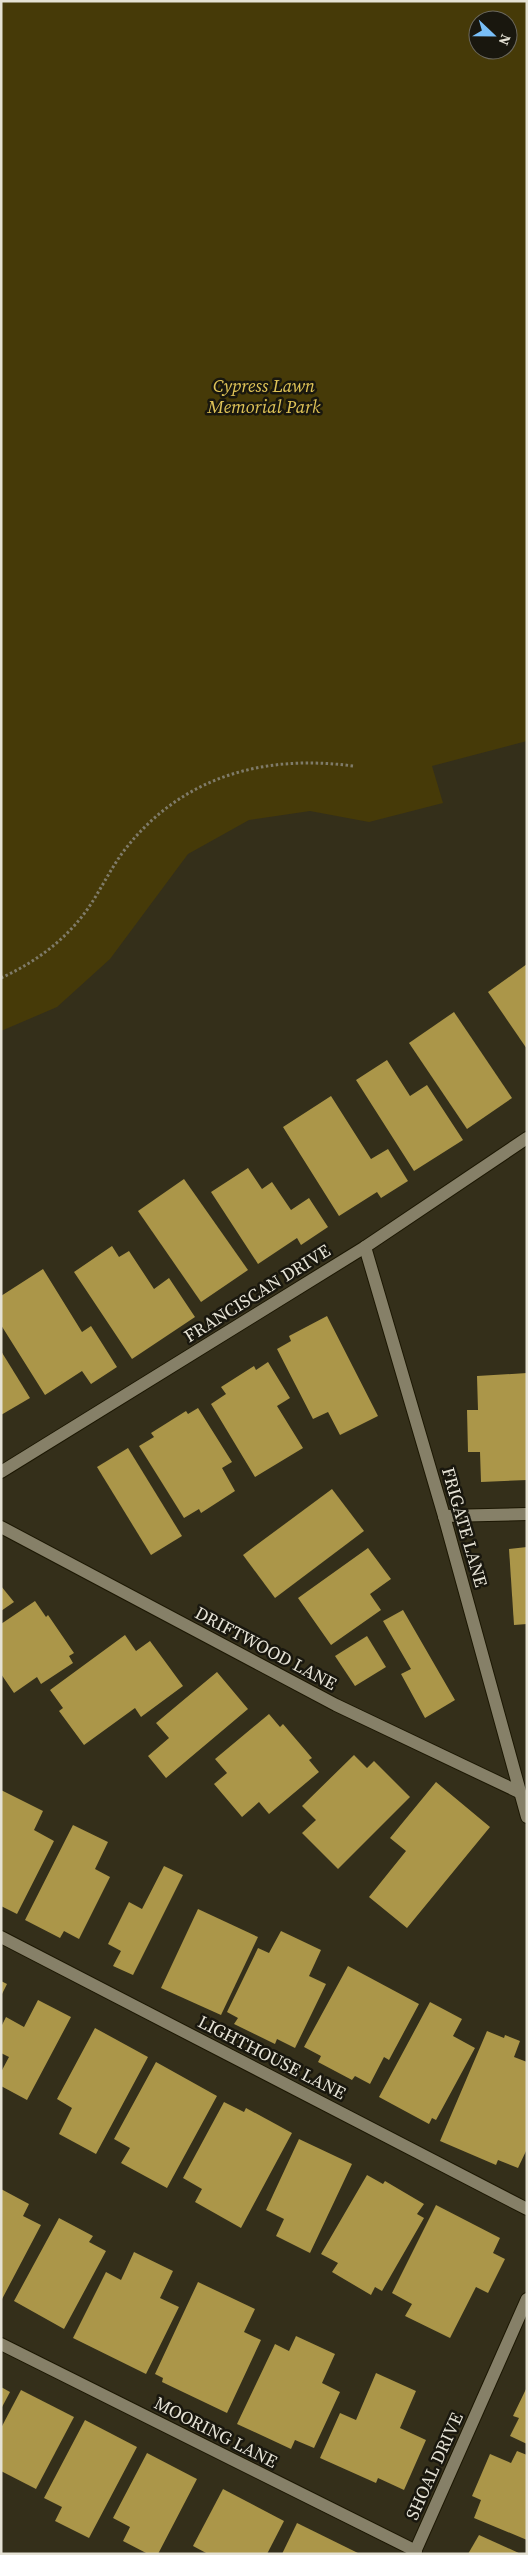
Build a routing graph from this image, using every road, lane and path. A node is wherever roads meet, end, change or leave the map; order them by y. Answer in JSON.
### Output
{"nodes":[{"id":1,"x":353,"y":766,"type":"dead end"},
{"id":2,"x":1,"y":978,"type":"edge"},
{"id":3,"x":527,"y":1138,"type":"edge"},
{"id":4,"x":365,"y":1247,"type":"junction"},
{"id":5,"x":1,"y":1472,"type":"edge"},
{"id":6,"x":527,"y":1514,"type":"edge"},
{"id":7,"x":444,"y":1516,"type":"junction"},
{"id":8,"x":1,"y":1527,"type":"edge"},
{"id":9,"x":519,"y":1792,"type":"junction"},
{"id":10,"x":527,"y":1818,"type":"edge"},
{"id":11,"x":1,"y":1937,"type":"edge"},
{"id":12,"x":527,"y":2209,"type":"edge"},
{"id":13,"x":527,"y":2299,"type":"edge"},
{"id":14,"x":1,"y":2344,"type":"edge"},
{"id":15,"x":415,"y":2552,"type":"edge"}],
"edges":[{"from":1,"to":2,"type":"path"},
{"from":3,"to":4,"type":"street","name":"FRANCISCAN DRIVE"},
{"from":4,"to":5,"type":"street","name":"FRANCISCAN DRIVE"},
{"from":4,"to":7,"type":"street","name":"FRIGATE LANE"},
{"from":6,"to":7,"type":"street"},
{"from":7,"to":9,"type":"street","name":"FRIGATE LANE"},
{"from":8,"to":9,"type":"street","name":"DRIFTWOOD LANE"},
{"from":9,"to":10,"type":"street","name":"FRIGATE LANE"},
{"from":11,"to":12,"type":"street","name":"LIGHTHOUSE LANE"},
{"from":13,"to":15,"type":"street","name":"SHOAL DRIVE"},
{"from":14,"to":15,"type":"street","name":"MOORING LANE"}]}
